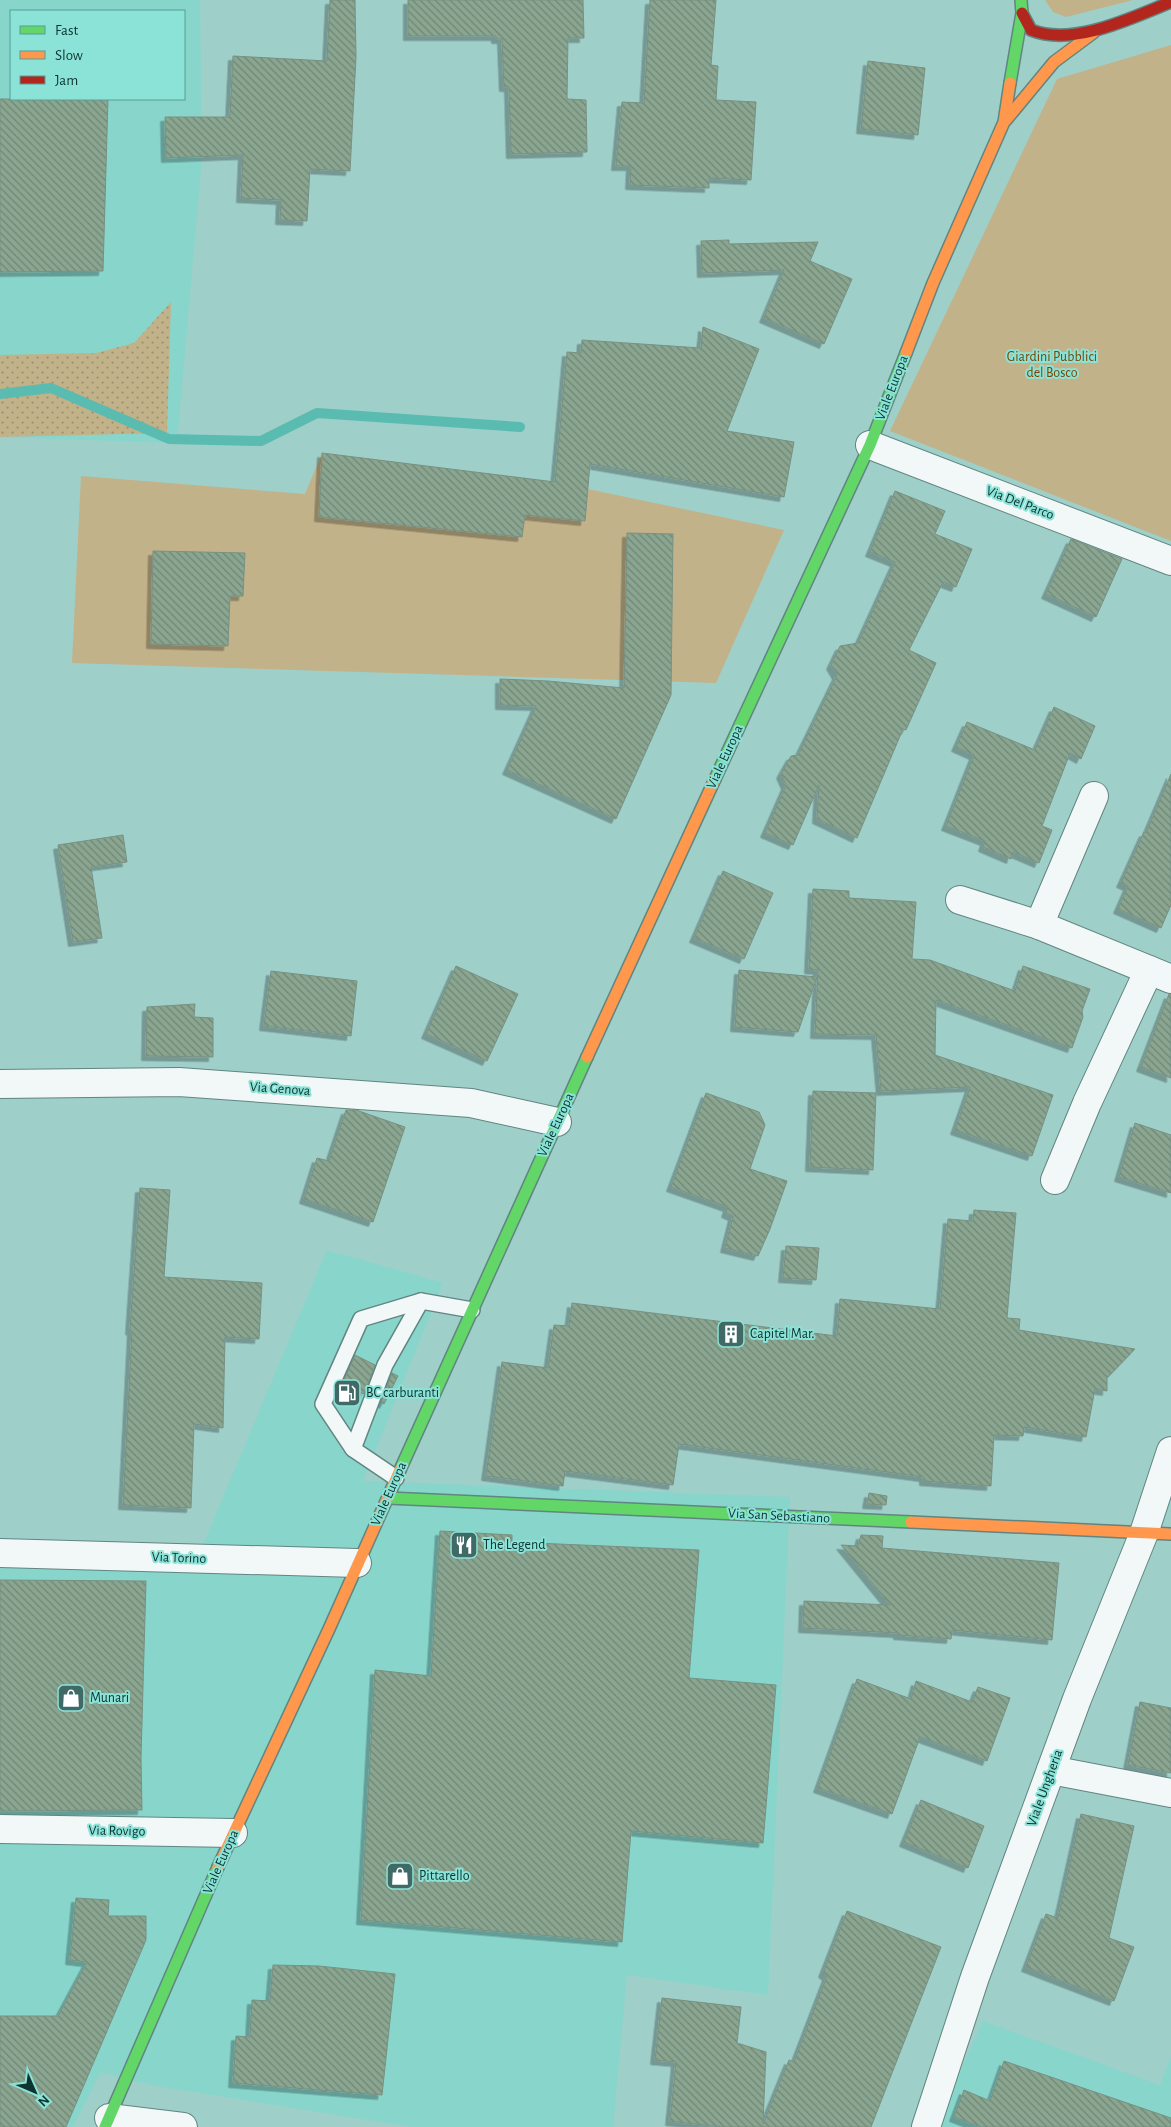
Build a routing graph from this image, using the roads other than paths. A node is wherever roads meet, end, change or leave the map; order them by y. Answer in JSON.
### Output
{"nodes":[{"id":1,"x":1021,"y":0,"type":"edge"},
{"id":2,"x":1171,"y":2,"type":"edge"},
{"id":3,"x":1022,"y":13,"type":"junction"},
{"id":4,"x":1102,"y":26,"type":"junction"},
{"id":5,"x":1004,"y":122,"type":"junction"},
{"id":6,"x":870,"y":445,"type":"junction"},
{"id":7,"x":1171,"y":560,"type":"edge"},
{"id":8,"x":1094,"y":796,"type":"dead end"},
{"id":9,"x":960,"y":900,"type":"dead end"},
{"id":10,"x":1039,"y":925,"type":"junction"},
{"id":11,"x":1160,"y":974,"type":"edge"},
{"id":12,"x":0,"y":1084,"type":"edge"},
{"id":13,"x":557,"y":1122,"type":"junction"},
{"id":14,"x":1054,"y":1180,"type":"dead end"},
{"id":15,"x":421,"y":1300,"type":"junction"},
{"id":16,"x":472,"y":1310,"type":"junction"},
{"id":17,"x":353,"y":1449,"type":"junction"},
{"id":18,"x":1171,"y":1451,"type":"edge"},
{"id":19,"x":396,"y":1478,"type":"junction"},
{"id":20,"x":388,"y":1498,"type":"junction"},
{"id":21,"x":1144,"y":1533,"type":"junction"},
{"id":22,"x":1171,"y":1534,"type":"edge"},
{"id":23,"x":0,"y":1553,"type":"edge"},
{"id":24,"x":357,"y":1563,"type":"junction"},
{"id":25,"x":1051,"y":1770,"type":"junction"},
{"id":26,"x":1171,"y":1793,"type":"edge"},
{"id":27,"x":0,"y":1829,"type":"edge"},
{"id":28,"x":233,"y":1833,"type":"junction"},
{"id":29,"x":107,"y":2123,"type":"edge"},
{"id":30,"x":183,"y":2127,"type":"edge"},
{"id":31,"x":926,"y":2127,"type":"edge"}],
"edges":[{"from":1,"to":3,"type":"street","name":"Viale Europa"},
{"from":2,"to":4,"type":"street"},
{"from":3,"to":4,"type":"street"},
{"from":3,"to":5,"type":"street","name":"Viale Europa"},
{"from":4,"to":5,"type":"street","name":"Viale Europa"},
{"from":5,"to":6,"type":"street","name":"Viale Europa"},
{"from":6,"to":7,"type":"street","name":"Via Del Parco"},
{"from":6,"to":13,"type":"street","name":"Viale Europa"},
{"from":8,"to":10,"type":"street"},
{"from":9,"to":10,"type":"street"},
{"from":10,"to":11,"type":"street"},
{"from":11,"to":14,"type":"street"},
{"from":12,"to":13,"type":"street","name":"Via Genova"},
{"from":13,"to":16,"type":"street","name":"Viale Europa"},
{"from":15,"to":16,"type":"lane"},
{"from":15,"to":17,"type":"lane"},
{"from":15,"to":17,"type":"lane"},
{"from":16,"to":19,"type":"street","name":"Viale Europa"},
{"from":17,"to":19,"type":"lane"},
{"from":18,"to":21,"type":"street","name":"Viale Ungheria"},
{"from":19,"to":20,"type":"street","name":"Viale Europa"},
{"from":20,"to":21,"type":"street","name":"Via San Sebastiano"},
{"from":20,"to":24,"type":"street","name":"Viale Europa"},
{"from":21,"to":22,"type":"street","name":"Via San Sebastiano"},
{"from":21,"to":25,"type":"street","name":"Viale Ungheria"},
{"from":23,"to":24,"type":"street","name":"Via Torino"},
{"from":24,"to":28,"type":"street","name":"Viale Europa"},
{"from":25,"to":26,"type":"street"},
{"from":25,"to":31,"type":"street","name":"Viale Ungheria"},
{"from":27,"to":28,"type":"street","name":"Via Rovigo"},
{"from":28,"to":29,"type":"street","name":"Viale Europa"},
{"from":29,"to":30,"type":"street"}]}
